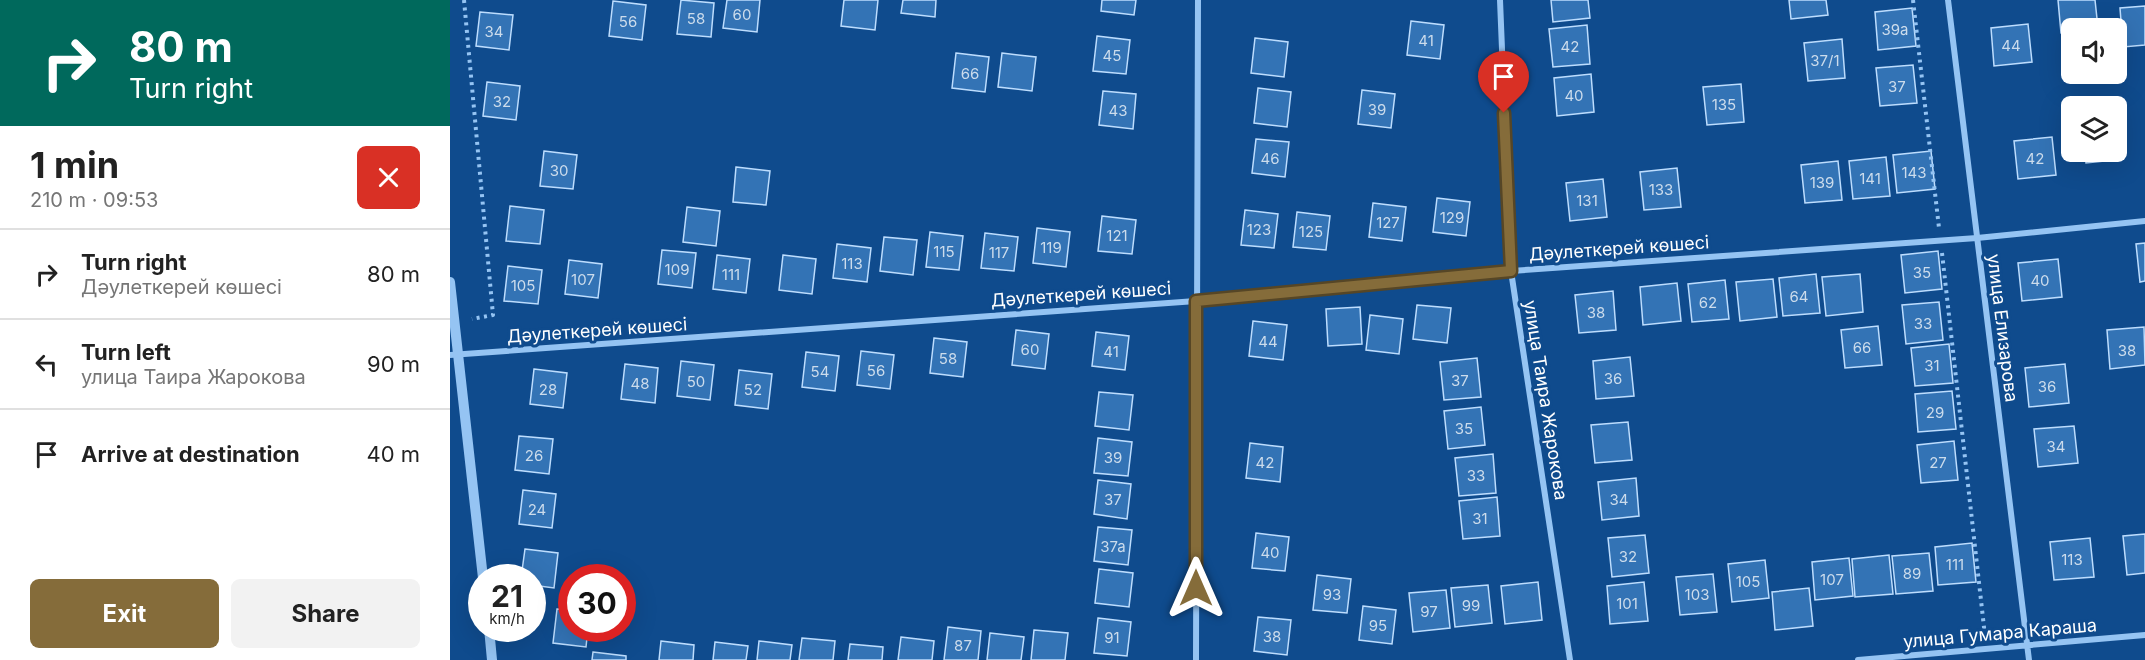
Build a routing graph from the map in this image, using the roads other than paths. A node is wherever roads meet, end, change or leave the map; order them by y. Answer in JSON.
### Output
{"nodes":[{"id":1,"x":1198,"y":0,"type":"edge"},
{"id":2,"x":1500,"y":0,"type":"edge"},
{"id":3,"x":1948,"y":0,"type":"edge"},
{"id":4,"x":2145,"y":221,"type":"edge"},
{"id":5,"x":1977,"y":238,"type":"junction"},
{"id":6,"x":1511,"y":271,"type":"junction"},
{"id":7,"x":450,"y":282,"type":"edge"},
{"id":8,"x":1196,"y":301,"type":"junction"},
{"id":9,"x":455,"y":355,"type":"edge"},
{"id":10,"x":481,"y":564,"type":"edge"},
{"id":11,"x":2145,"y":635,"type":"edge"},
{"id":12,"x":490,"y":642,"type":"edge"},
{"id":13,"x":2027,"y":645,"type":"junction"},
{"id":14,"x":492,"y":660,"type":"edge"},
{"id":15,"x":1196,"y":660,"type":"edge"},
{"id":16,"x":1570,"y":660,"type":"edge"},
{"id":17,"x":1858,"y":660,"type":"edge"},
{"id":18,"x":2029,"y":660,"type":"edge"}],
"edges":[{"from":1,"to":8,"type":"street"},
{"from":2,"to":6,"type":"street","name":"улица Таира Жарокова"},
{"from":3,"to":5,"type":"street","name":"улица Елизарова"},
{"from":4,"to":5,"type":"street","name":"Дәулеткерей көшесі"},
{"from":5,"to":6,"type":"street","name":"Дәулеткерей көшесі"},
{"from":5,"to":13,"type":"street","name":"улица Елизарова"},
{"from":6,"to":8,"type":"street","name":"Дәулеткерей көшесі"},
{"from":6,"to":16,"type":"street","name":"улица Таира Жарокова"},
{"from":7,"to":9,"type":"street"},
{"from":8,"to":9,"type":"street","name":"Дәулеткерей көшесі"},
{"from":8,"to":15,"type":"street"},
{"from":9,"to":10,"type":"street"},
{"from":11,"to":13,"type":"street","name":"улица Гумара Караша"},
{"from":12,"to":14,"type":"street"},
{"from":13,"to":17,"type":"street","name":"улица Гумара Караша"},
{"from":13,"to":18,"type":"street","name":"улица Елизарова"}]}
